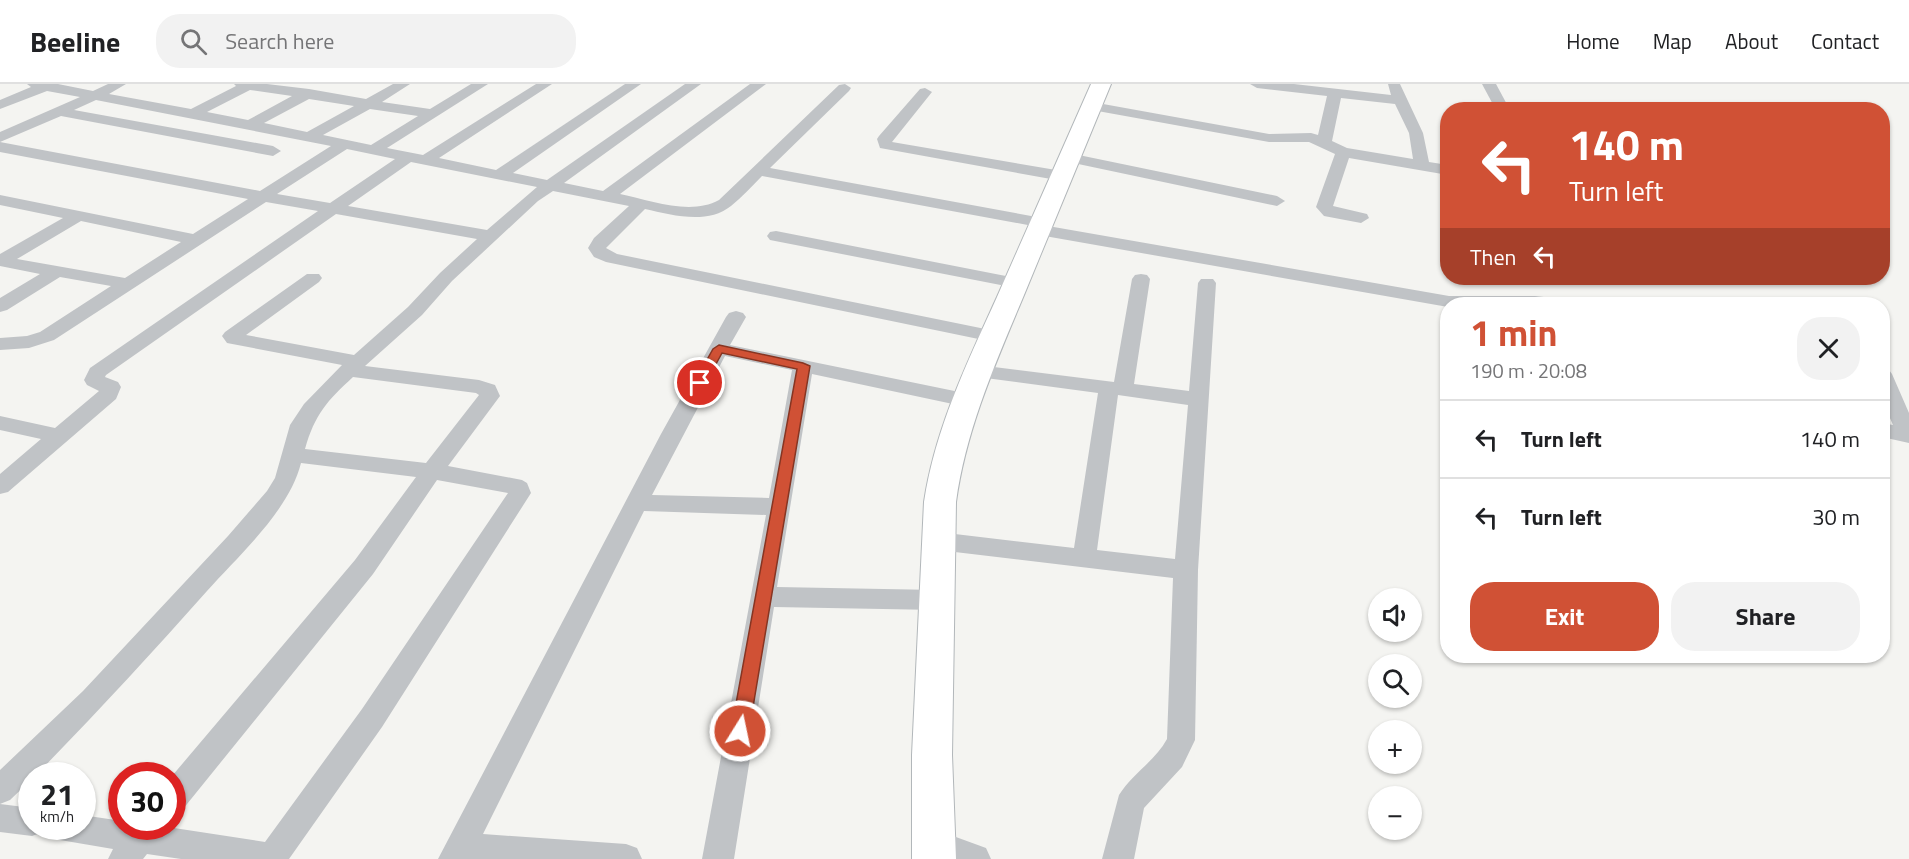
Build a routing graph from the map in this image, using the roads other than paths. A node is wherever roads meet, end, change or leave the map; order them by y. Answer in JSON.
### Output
{"nodes":[{"id":1,"x":119,"y":84,"type":"edge"},
{"id":2,"x":247,"y":84,"type":"edge"},
{"id":3,"x":325,"y":84,"type":"edge"},
{"id":4,"x":403,"y":84,"type":"edge"},
{"id":5,"x":481,"y":84,"type":"edge"},
{"id":6,"x":545,"y":84,"type":"edge"},
{"id":7,"x":634,"y":84,"type":"edge"},
{"id":8,"x":694,"y":84,"type":"edge"},
{"id":9,"x":759,"y":84,"type":"edge"},
{"id":10,"x":1257,"y":84,"type":"edge"},
{"id":11,"x":1394,"y":84,"type":"edge"},
{"id":12,"x":1489,"y":84,"type":"edge"},
{"id":13,"x":43,"y":85,"type":"edge"},
{"id":14,"x":844,"y":88,"type":"dead end"},
{"id":15,"x":925,"y":92,"type":"dead end"},
{"id":16,"x":1335,"y":92,"type":"junction"},
{"id":17,"x":90,"y":93,"type":"edge"},
{"id":18,"x":306,"y":94,"type":"junction"},
{"id":19,"x":1097,"y":95,"type":"edge"},
{"id":20,"x":1401,"y":100,"type":"junction"},
{"id":21,"x":1499,"y":102,"type":"edge"},
{"id":22,"x":367,"y":104,"type":"junction"},
{"id":23,"x":0,"y":105,"type":"edge"},
{"id":24,"x":59,"y":111,"type":"junction"},
{"id":25,"x":193,"y":113,"type":"junction"},
{"id":26,"x":432,"y":114,"type":"junction"},
{"id":27,"x":249,"y":125,"type":"junction"},
{"id":28,"x":0,"y":130,"type":"edge"},
{"id":29,"x":309,"y":137,"type":"junction"},
{"id":30,"x":0,"y":138,"type":"edge"},
{"id":31,"x":1324,"y":143,"type":"junction"},
{"id":32,"x":344,"y":144,"type":"junction"},
{"id":33,"x":0,"y":147,"type":"edge"},
{"id":34,"x":373,"y":150,"type":"junction"},
{"id":35,"x":273,"y":151,"type":"dead end"},
{"id":36,"x":1343,"y":152,"type":"junction"},
{"id":37,"x":417,"y":159,"type":"junction"},
{"id":38,"x":1422,"y":166,"type":"junction"},
{"id":39,"x":1066,"y":167,"type":"junction"},
{"id":40,"x":1440,"y":169,"type":"edge"},
{"id":41,"x":759,"y":171,"type":"junction"},
{"id":42,"x":499,"y":175,"type":"junction"},
{"id":43,"x":549,"y":184,"type":"junction"},
{"id":44,"x":263,"y":196,"type":"junction"},
{"id":45,"x":607,"y":196,"type":"junction"},
{"id":46,"x":0,"y":200,"type":"edge"},
{"id":47,"x":1277,"y":201,"type":"dead end"},
{"id":48,"x":641,"y":204,"type":"junction"},
{"id":49,"x":335,"y":208,"type":"junction"},
{"id":50,"x":78,"y":216,"type":"junction"},
{"id":51,"x":1361,"y":218,"type":"dead end"},
{"id":52,"x":1040,"y":226,"type":"junction"},
{"id":53,"x":490,"y":236,"type":"junction"},
{"id":54,"x":776,"y":236,"type":"dead end"},
{"id":55,"x":197,"y":240,"type":"junction"},
{"id":56,"x":0,"y":261,"type":"edge"},
{"id":57,"x":57,"y":272,"type":"junction"},
{"id":58,"x":313,"y":278,"type":"dead end"},
{"id":59,"x":1141,"y":279,"type":"dead end"},
{"id":60,"x":1016,"y":283,"type":"junction"},
{"id":61,"x":1207,"y":283,"type":"dead end"},
{"id":62,"x":129,"y":284,"type":"junction"},
{"id":63,"x":1440,"y":300,"type":"edge"},
{"id":64,"x":0,"y":306,"type":"edge"},
{"id":65,"x":736,"y":317,"type":"dead end"},
{"id":66,"x":993,"y":336,"type":"junction"},
{"id":67,"x":0,"y":344,"type":"edge"},
{"id":68,"x":719,"y":349,"type":"junction"},
{"id":69,"x":353,"y":366,"type":"junction"},
{"id":70,"x":803,"y":366,"type":"junction"},
{"id":71,"x":978,"y":371,"type":"junction"},
{"id":72,"x":1116,"y":388,"type":"junction"},
{"id":73,"x":1890,"y":393,"type":"edge"},
{"id":74,"x":1197,"y":399,"type":"junction"},
{"id":75,"x":967,"y":400,"type":"junction"},
{"id":76,"x":0,"y":423,"type":"edge"},
{"id":77,"x":1890,"y":432,"type":"edge"},
{"id":78,"x":59,"y":436,"type":"junction"},
{"id":79,"x":1908,"y":436,"type":"edge"},
{"id":80,"x":293,"y":454,"type":"junction"},
{"id":81,"x":432,"y":471,"type":"junction"},
{"id":82,"x":0,"y":486,"type":"edge"},
{"id":83,"x":638,"y":503,"type":"junction"},
{"id":84,"x":779,"y":507,"type":"junction"},
{"id":85,"x":938,"y":540,"type":"junction"},
{"id":86,"x":1084,"y":559,"type":"junction"},
{"id":87,"x":1186,"y":570,"type":"junction"},
{"id":88,"x":763,"y":597,"type":"junction"},
{"id":89,"x":936,"y":600,"type":"junction"},
{"id":90,"x":186,"y":782,"type":"edge"},
{"id":91,"x":0,"y":790,"type":"edge"},
{"id":92,"x":0,"y":818,"type":"edge"},
{"id":93,"x":18,"y":820,"type":"edge"},
{"id":94,"x":96,"y":833,"type":"edge"},
{"id":95,"x":138,"y":841,"type":"edge"},
{"id":96,"x":934,"y":851,"type":"edge"},
{"id":97,"x":457,"y":853,"type":"edge"},
{"id":98,"x":271,"y":859,"type":"edge"},
{"id":99,"x":627,"y":859,"type":"edge"},
{"id":100,"x":718,"y":859,"type":"edge"},
{"id":101,"x":975,"y":859,"type":"edge"},
{"id":102,"x":1118,"y":859,"type":"edge"}],
"edges":[{"from":1,"to":17,"type":"street"},
{"from":2,"to":18,"type":"street"},
{"from":2,"to":25,"type":"street"},
{"from":3,"to":18,"type":"street"},
{"from":4,"to":22,"type":"street"},
{"from":5,"to":26,"type":"street"},
{"from":6,"to":37,"type":"street"},
{"from":7,"to":42,"type":"street"},
{"from":8,"to":43,"type":"street"},
{"from":9,"to":45,"type":"street"},
{"from":10,"to":16,"type":"street"},
{"from":11,"to":20,"type":"street"},
{"from":12,"to":21,"type":"street"},
{"from":13,"to":17,"type":"street"},
{"from":13,"to":23,"type":"street"},
{"from":14,"to":41,"type":"street"},
{"from":15,"to":39,"type":"street"},
{"from":16,"to":20,"type":"street"},
{"from":16,"to":31,"type":"street"},
{"from":17,"to":24,"type":"street"},
{"from":17,"to":25,"type":"street"},
{"from":17,"to":28,"type":"street"},
{"from":18,"to":22,"type":"street"},
{"from":18,"to":27,"type":"street"},
{"from":19,"to":31,"type":"street"},
{"from":19,"to":39,"type":"street"},
{"from":20,"to":38,"type":"street"},
{"from":22,"to":26,"type":"street"},
{"from":22,"to":29,"type":"street"},
{"from":24,"to":30,"type":"street"},
{"from":24,"to":35,"type":"street"},
{"from":25,"to":27,"type":"street"},
{"from":26,"to":34,"type":"street"},
{"from":27,"to":29,"type":"street"},
{"from":29,"to":32,"type":"street"},
{"from":31,"to":36,"type":"street"},
{"from":32,"to":34,"type":"street"},
{"from":32,"to":44,"type":"street"},
{"from":33,"to":44,"type":"street"},
{"from":34,"to":37,"type":"street"},
{"from":36,"to":38,"type":"street"},
{"from":36,"to":51,"type":"street"},
{"from":37,"to":42,"type":"street"},
{"from":37,"to":49,"type":"street"},
{"from":38,"to":40,"type":"street"},
{"from":39,"to":47,"type":"street"},
{"from":39,"to":52,"type":"street"},
{"from":41,"to":48,"type":"street"},
{"from":41,"to":52,"type":"street"},
{"from":42,"to":43,"type":"street"},
{"from":43,"to":45,"type":"street"},
{"from":43,"to":53,"type":"street"},
{"from":44,"to":49,"type":"street"},
{"from":44,"to":55,"type":"street"},
{"from":45,"to":48,"type":"street"},
{"from":46,"to":50,"type":"street"},
{"from":48,"to":66,"type":"street"},
{"from":49,"to":53,"type":"street"},
{"from":49,"to":78,"type":"street"},
{"from":50,"to":55,"type":"street"},
{"from":50,"to":56,"type":"street"},
{"from":52,"to":60,"type":"street"},
{"from":52,"to":63,"type":"street"},
{"from":53,"to":69,"type":"street"},
{"from":54,"to":60,"type":"street"},
{"from":55,"to":62,"type":"street"},
{"from":56,"to":57,"type":"street"},
{"from":57,"to":62,"type":"street"},
{"from":57,"to":64,"type":"street"},
{"from":58,"to":69,"type":"street"},
{"from":59,"to":72,"type":"street"},
{"from":60,"to":66,"type":"street"},
{"from":61,"to":74,"type":"street"},
{"from":62,"to":67,"type":"street"},
{"from":65,"to":68,"type":"street"},
{"from":66,"to":71,"type":"street"},
{"from":68,"to":70,"type":"street"},
{"from":68,"to":83,"type":"street"},
{"from":69,"to":80,"type":"street"},
{"from":69,"to":81,"type":"street"},
{"from":70,"to":75,"type":"street"},
{"from":70,"to":84,"type":"street"},
{"from":71,"to":72,"type":"street"},
{"from":71,"to":75,"type":"street"},
{"from":72,"to":74,"type":"street"},
{"from":72,"to":86,"type":"street"},
{"from":73,"to":79,"type":"street"},
{"from":74,"to":87,"type":"street"},
{"from":75,"to":85,"type":"street"},
{"from":76,"to":78,"type":"street"},
{"from":77,"to":79,"type":"street"},
{"from":78,"to":82,"type":"street"},
{"from":80,"to":81,"type":"street"},
{"from":80,"to":91,"type":"street"},
{"from":81,"to":90,"type":"street"},
{"from":81,"to":98,"type":"street"},
{"from":83,"to":84,"type":"street"},
{"from":83,"to":97,"type":"street"},
{"from":84,"to":88,"type":"street"},
{"from":85,"to":86,"type":"street"},
{"from":85,"to":89,"type":"street"},
{"from":86,"to":87,"type":"street"},
{"from":87,"to":102,"type":"street"},
{"from":88,"to":89,"type":"street"},
{"from":88,"to":100,"type":"street"},
{"from":89,"to":96,"type":"street"},
{"from":92,"to":93,"type":"street"},
{"from":94,"to":95,"type":"street"},
{"from":95,"to":98,"type":"street"},
{"from":96,"to":101,"type":"street"},
{"from":97,"to":99,"type":"street"}]}
